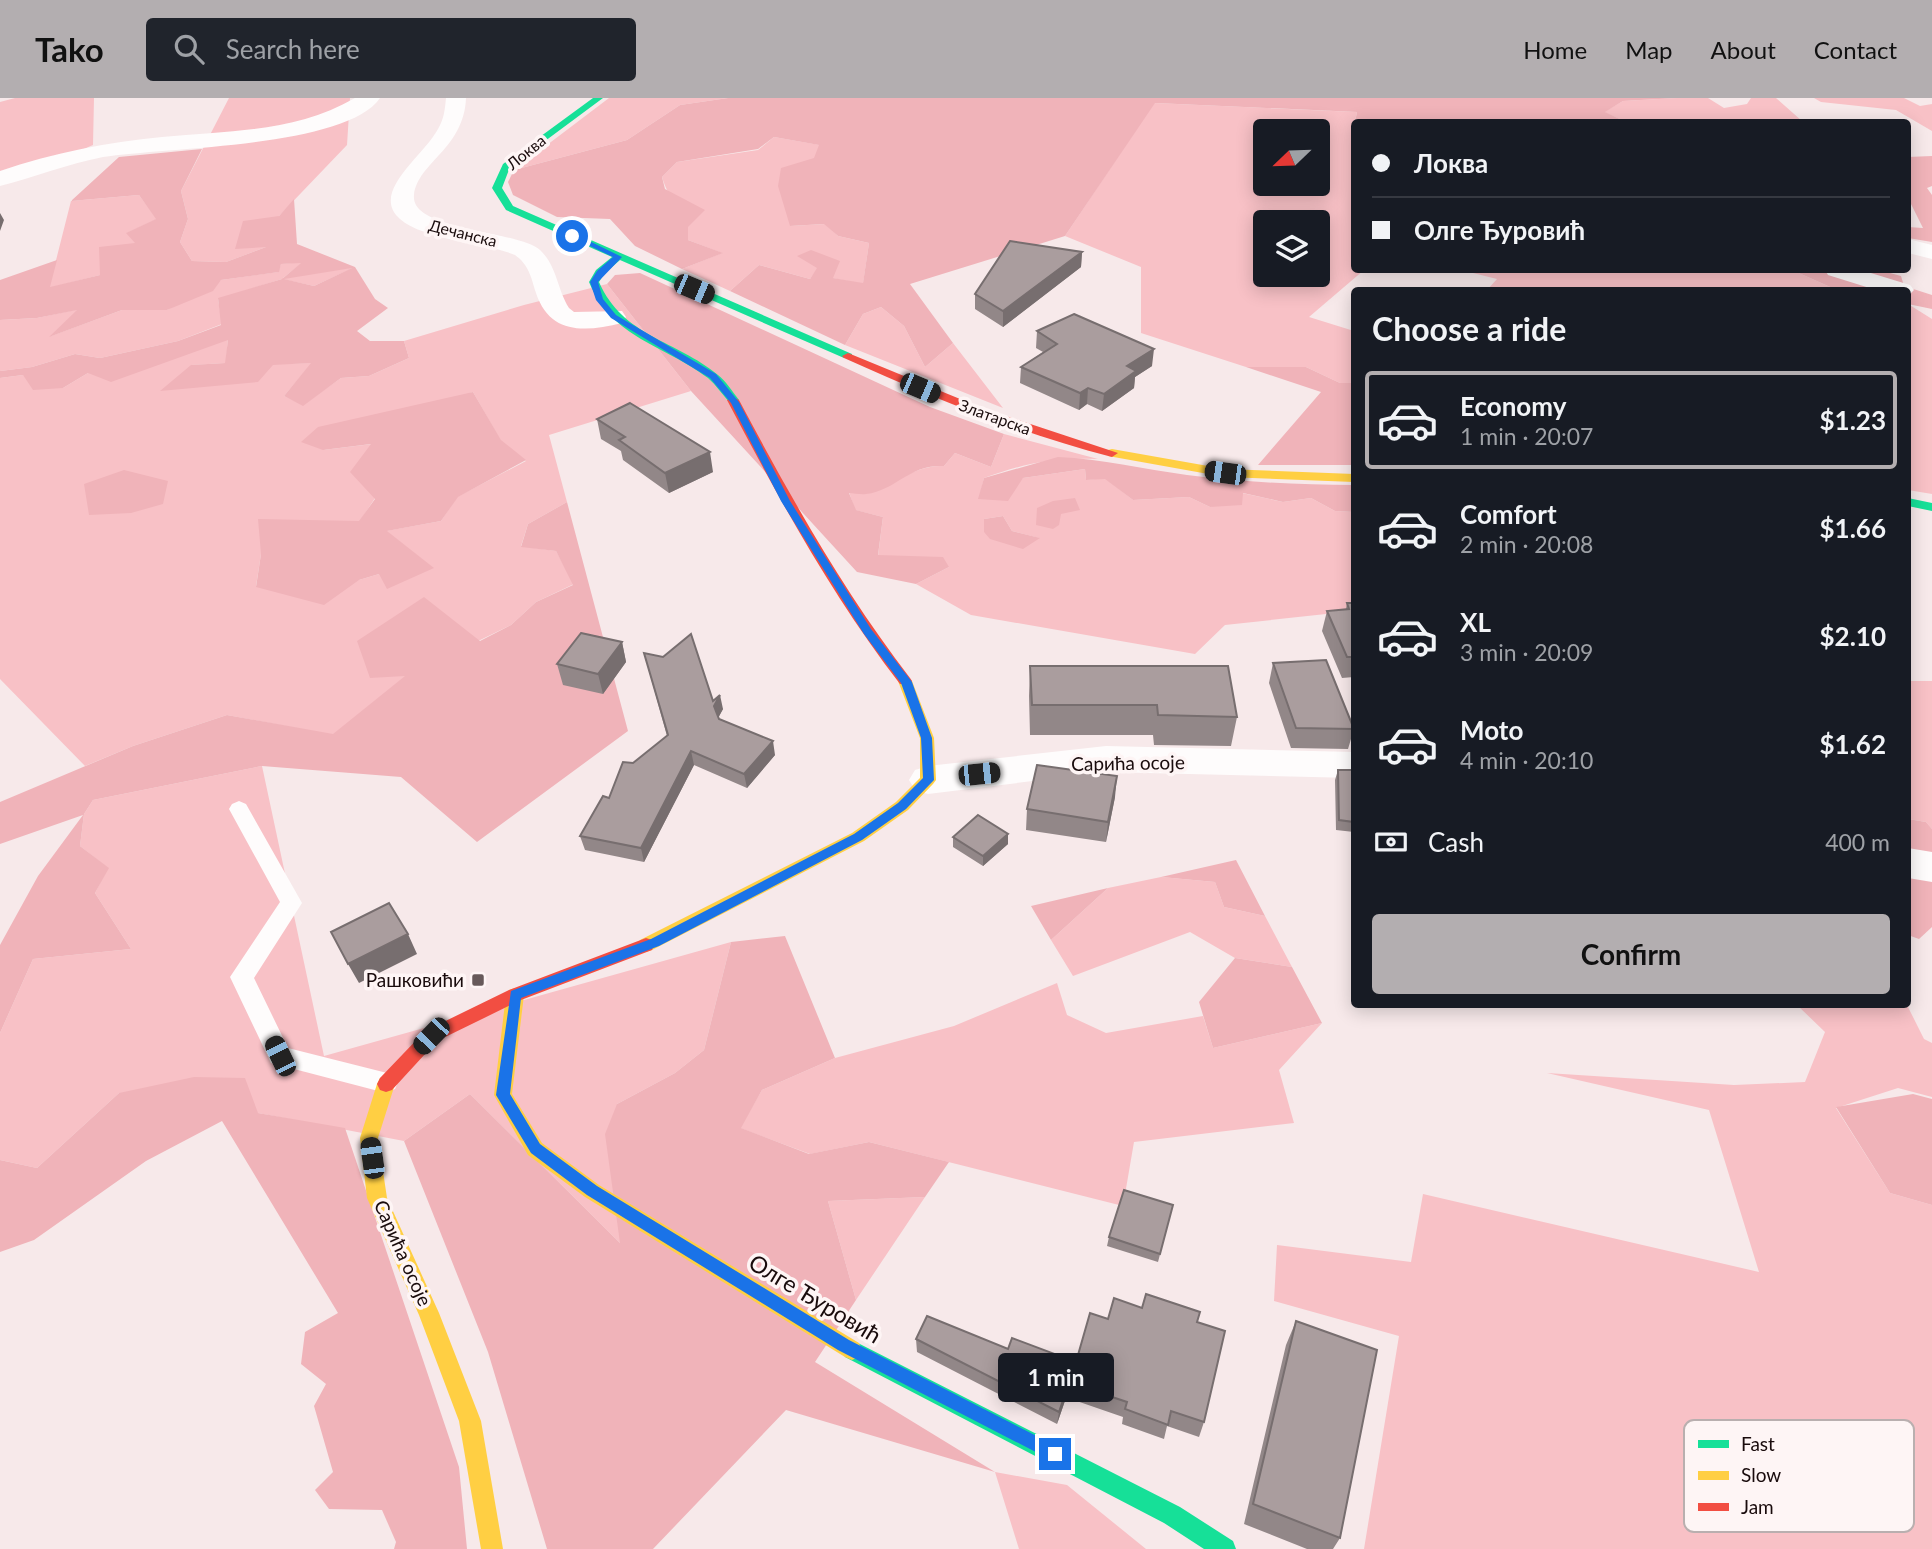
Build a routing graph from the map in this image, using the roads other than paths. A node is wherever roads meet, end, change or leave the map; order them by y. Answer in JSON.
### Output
{"nodes":[{"id":1,"x":370,"y":98,"type":"edge"},
{"id":2,"x":456,"y":98,"type":"edge"},
{"id":3,"x":599,"y":98,"type":"edge"},
{"id":4,"x":0,"y":179,"type":"edge"},
{"id":5,"x":1911,"y":247,"type":"edge"},
{"id":6,"x":1932,"y":252,"type":"edge"},
{"id":7,"x":618,"y":257,"type":"junction"},
{"id":8,"x":1846,"y":273,"type":"edge"},
{"id":9,"x":1889,"y":287,"type":"edge"},
{"id":10,"x":614,"y":317,"type":"junction"},
{"id":11,"x":1351,"y":478,"type":"edge"},
{"id":12,"x":1911,"y":503,"type":"edge"},
{"id":13,"x":1932,"y":507,"type":"edge"},
{"id":14,"x":1351,"y":765,"type":"edge"},
{"id":15,"x":928,"y":780,"type":"junction"},
{"id":16,"x":239,"y":809,"type":"dead end"},
{"id":17,"x":1911,"y":864,"type":"edge"},
{"id":18,"x":1932,"y":867,"type":"edge"},
{"id":19,"x":515,"y":995,"type":"junction"},
{"id":20,"x":386,"y":1082,"type":"junction"},
{"id":21,"x":492,"y":1549,"type":"edge"},
{"id":22,"x":1225,"y":1549,"type":"edge"}],
"edges":[{"from":1,"to":4,"type":"street"},
{"from":2,"to":10,"type":"street","name":"Дечанска"},
{"from":3,"to":7,"type":"street","name":"Локва"},
{"from":5,"to":6,"type":"street"},
{"from":7,"to":10,"type":"street"},
{"from":7,"to":11,"type":"street","name":"Златарска"},
{"from":8,"to":9,"type":"street"},
{"from":10,"to":15,"type":"street"},
{"from":12,"to":13,"type":"street"},
{"from":14,"to":15,"type":"street","name":"Сарића осоје"},
{"from":15,"to":19,"type":"street","name":"Сарића осоје"},
{"from":16,"to":20,"type":"lane"},
{"from":17,"to":18,"type":"street"},
{"from":19,"to":20,"type":"street","name":"Сарића осоје"},
{"from":19,"to":22,"type":"street","name":"Олге Ђуровић"},
{"from":20,"to":21,"type":"street","name":"Сарића осоје"}]}
